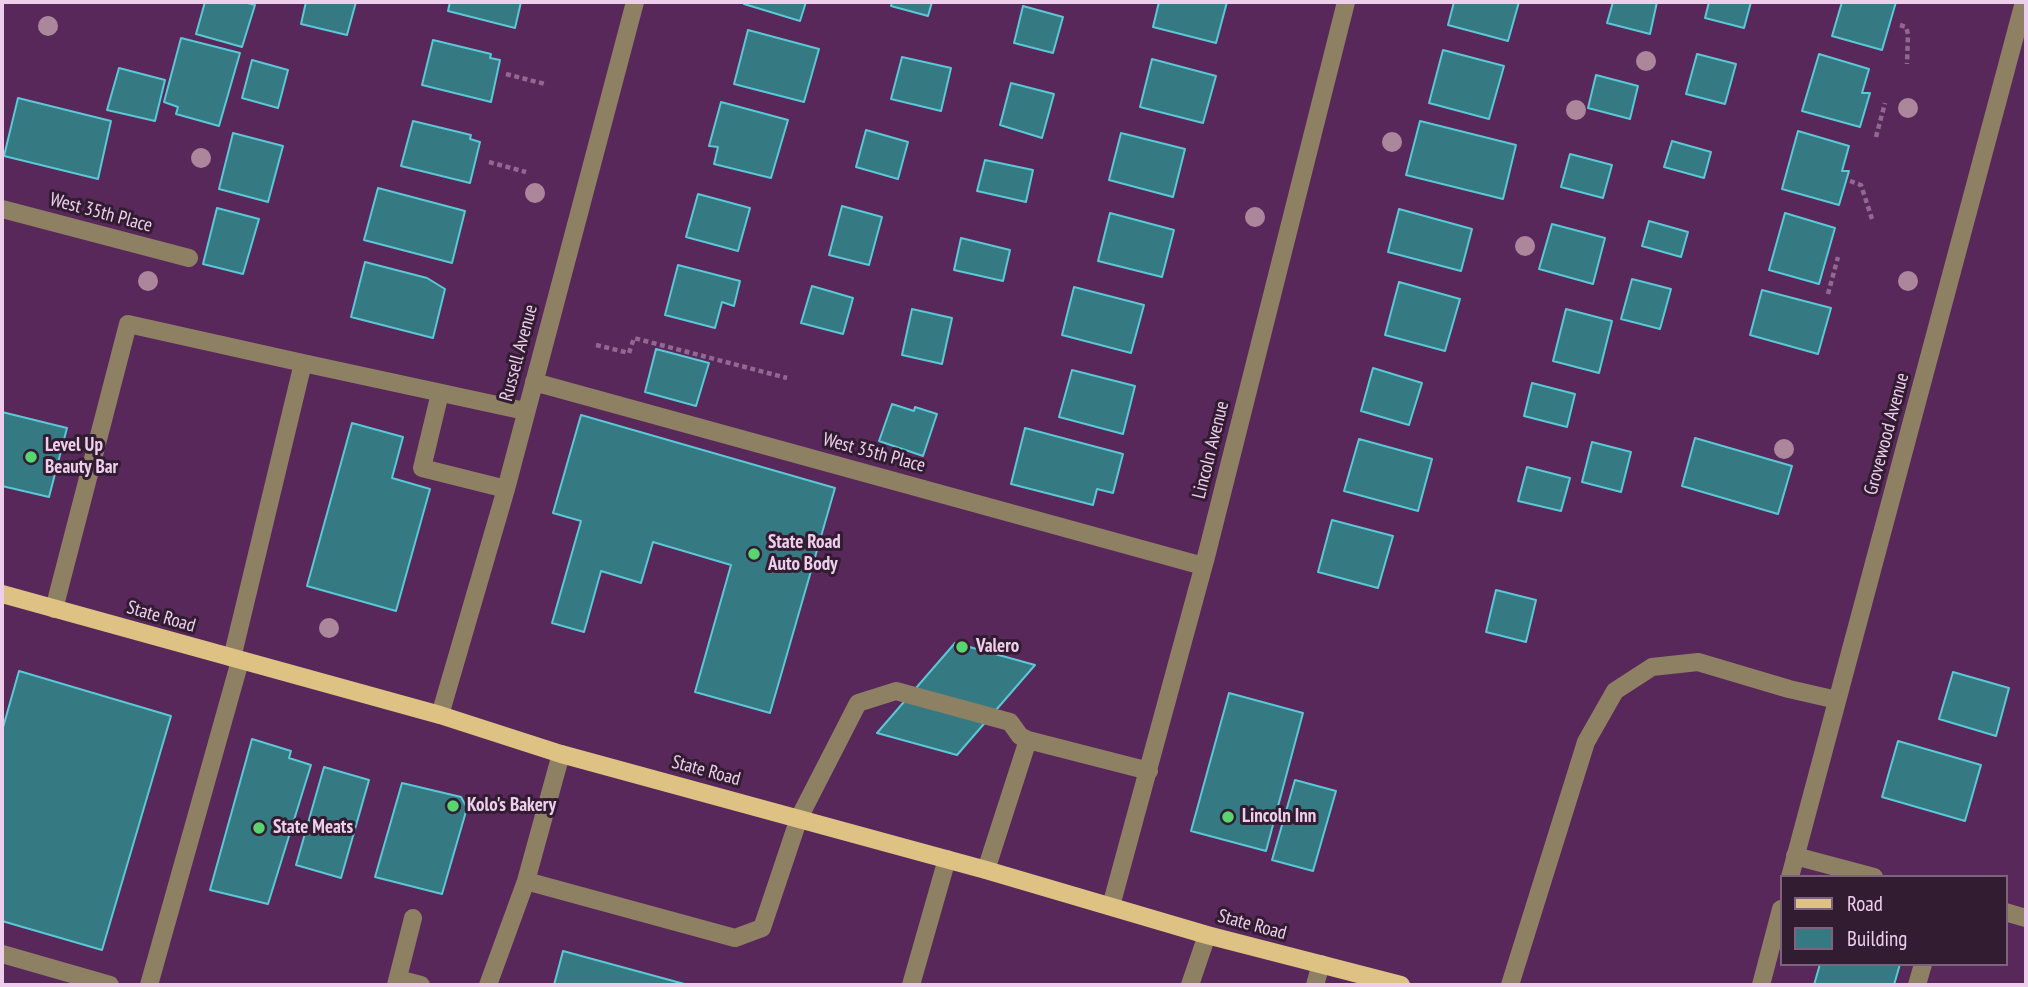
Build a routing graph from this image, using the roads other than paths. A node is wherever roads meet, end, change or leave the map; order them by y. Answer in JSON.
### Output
{"nodes":[{"id":1,"x":635,"y":2,"type":"edge"},
{"id":2,"x":1346,"y":2,"type":"edge"},
{"id":3,"x":2024,"y":2,"type":"edge"},
{"id":4,"x":2,"y":209,"type":"edge"},
{"id":5,"x":190,"y":258,"type":"dead end"},
{"id":6,"x":303,"y":363,"type":"junction"},
{"id":7,"x":534,"y":382,"type":"junction"},
{"id":8,"x":440,"y":393,"type":"junction"},
{"id":9,"x":525,"y":411,"type":"junction"},
{"id":10,"x":506,"y":489,"type":"junction"},
{"id":11,"x":1203,"y":566,"type":"junction"},
{"id":12,"x":2,"y":594,"type":"edge"},
{"id":13,"x":54,"y":608,"type":"junction"},
{"id":14,"x":236,"y":659,"type":"junction"},
{"id":15,"x":1837,"y":701,"type":"junction"},
{"id":16,"x":440,"y":715,"type":"junction"},
{"id":17,"x":1028,"y":740,"type":"junction"},
{"id":18,"x":561,"y":754,"type":"junction"},
{"id":19,"x":1149,"y":771,"type":"junction"},
{"id":20,"x":799,"y":818,"type":"junction"},
{"id":21,"x":1796,"y":856,"type":"junction"},
{"id":22,"x":947,"y":859,"type":"junction"},
{"id":23,"x":986,"y":870,"type":"junction"},
{"id":24,"x":1791,"y":875,"type":"edge"},
{"id":25,"x":1867,"y":875,"type":"edge"},
{"id":26,"x":526,"y":881,"type":"junction"},
{"id":27,"x":1111,"y":906,"type":"junction"},
{"id":28,"x":1780,"y":913,"type":"edge"},
{"id":29,"x":2007,"y":913,"type":"edge"},
{"id":30,"x":413,"y":918,"type":"dead end"},
{"id":31,"x":2026,"y":918,"type":"edge"},
{"id":32,"x":1207,"y":934,"type":"junction"},
{"id":33,"x":2,"y":954,"type":"edge"},
{"id":34,"x":1321,"y":964,"type":"junction"},
{"id":35,"x":1922,"y":966,"type":"edge"},
{"id":36,"x":397,"y":982,"type":"edge"},
{"id":37,"x":110,"y":985,"type":"edge"},
{"id":38,"x":149,"y":985,"type":"edge"},
{"id":39,"x":421,"y":985,"type":"edge"},
{"id":40,"x":488,"y":985,"type":"edge"},
{"id":41,"x":911,"y":985,"type":"edge"},
{"id":42,"x":1190,"y":985,"type":"edge"},
{"id":43,"x":1315,"y":985,"type":"edge"},
{"id":44,"x":1401,"y":985,"type":"edge"},
{"id":45,"x":1510,"y":985,"type":"edge"},
{"id":46,"x":1760,"y":985,"type":"edge"},
{"id":47,"x":1917,"y":985,"type":"edge"}],
"edges":[{"from":1,"to":7,"type":"street","name":"Russell Avenue"},
{"from":2,"to":11,"type":"street","name":"Lincoln Avenue"},
{"from":3,"to":15,"type":"street","name":"Grovewood Avenue"},
{"from":4,"to":5,"type":"street","name":"West 35th Place"},
{"from":6,"to":8,"type":"street"},
{"from":6,"to":13,"type":"street"},
{"from":6,"to":14,"type":"street"},
{"from":7,"to":9,"type":"street","name":"Russell Avenue"},
{"from":7,"to":11,"type":"street","name":"West 35th Place"},
{"from":8,"to":9,"type":"street"},
{"from":8,"to":10,"type":"street"},
{"from":9,"to":10,"type":"street","name":"Russell Avenue"},
{"from":10,"to":16,"type":"street","name":"Russell Avenue"},
{"from":11,"to":19,"type":"street","name":"Lincoln Avenue"},
{"from":12,"to":13,"type":"main road","name":"State Road"},
{"from":13,"to":14,"type":"main road","name":"State Road"},
{"from":14,"to":16,"type":"main road","name":"State Road"},
{"from":14,"to":38,"type":"street"},
{"from":15,"to":21,"type":"street","name":"Grovewood Avenue"},
{"from":15,"to":45,"type":"street"},
{"from":16,"to":18,"type":"main road","name":"State Road"},
{"from":17,"to":19,"type":"street"},
{"from":17,"to":20,"type":"street"},
{"from":17,"to":23,"type":"street"},
{"from":18,"to":20,"type":"main road","name":"State Road"},
{"from":18,"to":26,"type":"street"},
{"from":19,"to":27,"type":"street","name":"Lincoln Avenue"},
{"from":20,"to":22,"type":"main road","name":"State Road"},
{"from":20,"to":26,"type":"street"},
{"from":21,"to":24,"type":"street","name":"Grovewood Avenue"},
{"from":21,"to":25,"type":"street"},
{"from":22,"to":23,"type":"main road","name":"State Road"},
{"from":22,"to":41,"type":"street"},
{"from":23,"to":27,"type":"main road","name":"State Road"},
{"from":26,"to":40,"type":"street"},
{"from":27,"to":32,"type":"main road","name":"State Road"},
{"from":28,"to":46,"type":"street"},
{"from":29,"to":31,"type":"street"},
{"from":30,"to":36,"type":"street"},
{"from":32,"to":34,"type":"main road","name":"State Road"},
{"from":32,"to":42,"type":"street"},
{"from":33,"to":37,"type":"street"},
{"from":34,"to":43,"type":"street"},
{"from":34,"to":44,"type":"main road","name":"State Road"},
{"from":35,"to":47,"type":"street"},
{"from":36,"to":39,"type":"street"}]}
